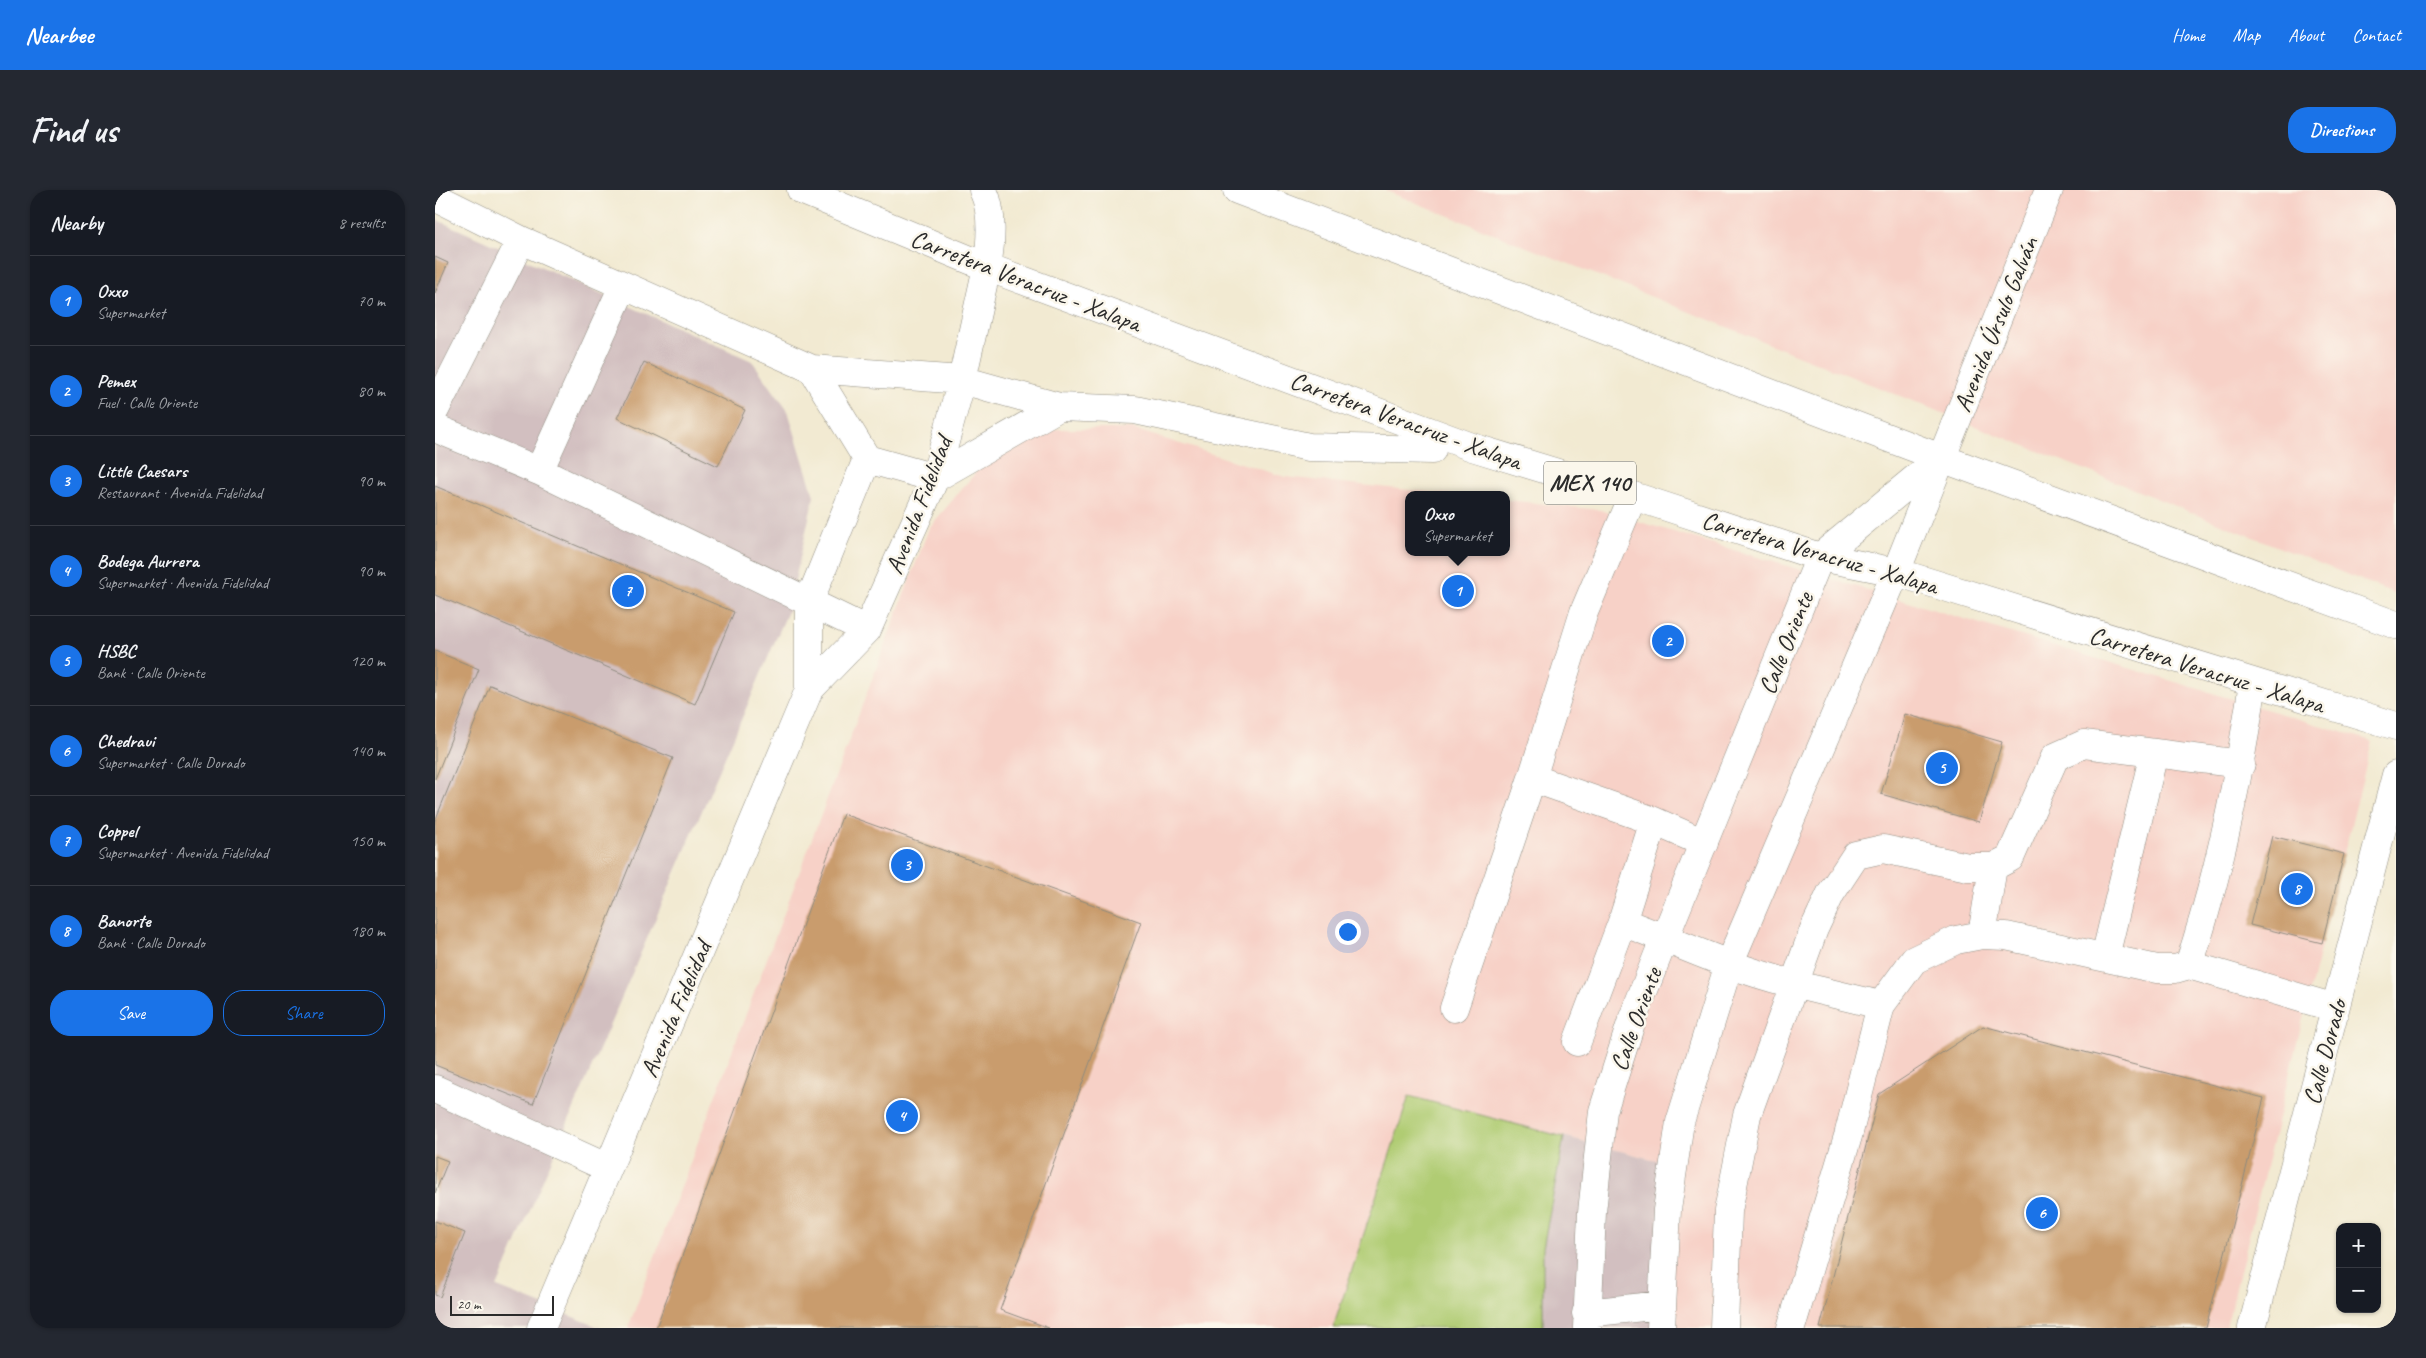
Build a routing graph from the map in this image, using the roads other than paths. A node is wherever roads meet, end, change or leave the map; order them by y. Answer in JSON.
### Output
{"nodes":[{"id":1,"x":801,"y":190,"type":"edge"},
{"id":2,"x":983,"y":190,"type":"edge"},
{"id":3,"x":1237,"y":190,"type":"edge"},
{"id":4,"x":2049,"y":190,"type":"edge"},
{"id":5,"x":435,"y":197,"type":"edge"},
{"id":6,"x":521,"y":240,"type":"junction"},
{"id":7,"x":987,"y":267,"type":"junction"},
{"id":8,"x":623,"y":286,"type":"junction"},
{"id":9,"x":812,"y":369,"type":"junction"},
{"id":10,"x":962,"y":380,"type":"junction"},
{"id":11,"x":1059,"y":407,"type":"junction"},
{"id":12,"x":435,"y":410,"type":"edge"},
{"id":13,"x":435,"y":428,"type":"edge"},
{"id":14,"x":1432,"y":450,"type":"dead end"},
{"id":15,"x":1941,"y":458,"type":"junction"},
{"id":16,"x":867,"y":459,"type":"junction"},
{"id":17,"x":539,"y":472,"type":"junction"},
{"id":18,"x":935,"y":478,"type":"junction"},
{"id":19,"x":1633,"y":496,"type":"junction"},
{"id":20,"x":1820,"y":557,"type":"junction"},
{"id":21,"x":1895,"y":572,"type":"junction"},
{"id":22,"x":809,"y":602,"type":"junction"},
{"id":23,"x":2396,"y":625,"type":"edge"},
{"id":24,"x":867,"y":630,"type":"junction"},
{"id":25,"x":2253,"y":683,"type":"junction"},
{"id":26,"x":809,"y":690,"type":"junction"},
{"id":27,"x":2396,"y":726,"type":"edge"},
{"id":28,"x":2154,"y":753,"type":"junction"},
{"id":29,"x":2241,"y":764,"type":"junction"},
{"id":30,"x":2396,"y":775,"type":"edge"},
{"id":31,"x":1532,"y":778,"type":"junction"},
{"id":32,"x":1654,"y":821,"type":"junction"},
{"id":33,"x":1704,"y":843,"type":"junction"},
{"id":34,"x":1993,"y":867,"type":"junction"},
{"id":35,"x":1622,"y":922,"type":"junction"},
{"id":36,"x":1982,"y":935,"type":"junction"},
{"id":37,"x":1665,"y":937,"type":"junction"},
{"id":38,"x":2105,"y":957,"type":"junction"},
{"id":39,"x":1729,"y":964,"type":"junction"},
{"id":40,"x":2189,"y":965,"type":"junction"},
{"id":41,"x":1795,"y":985,"type":"junction"},
{"id":42,"x":1881,"y":1005,"type":"junction"},
{"id":43,"x":1454,"y":1008,"type":"dead end"},
{"id":44,"x":2335,"y":1008,"type":"junction"},
{"id":45,"x":1577,"y":1042,"type":"dead end"},
{"id":46,"x":435,"y":1089,"type":"edge"},
{"id":47,"x":608,"y":1168,"type":"junction"},
{"id":48,"x":1661,"y":1317,"type":"edge"},
{"id":49,"x":1586,"y":1320,"type":"edge"},
{"id":50,"x":541,"y":1328,"type":"edge"},
{"id":51,"x":1724,"y":1328,"type":"edge"},
{"id":52,"x":1791,"y":1328,"type":"edge"},
{"id":53,"x":2252,"y":1328,"type":"edge"}],
"edges":[{"from":1,"to":7,"type":"main road","name":"Carretera Veracruz - Xalapa","number":"MEX 140"},
{"from":2,"to":7,"type":"main road","name":"Avenida Fidelidad"},
{"from":3,"to":15,"type":"main road"},
{"from":4,"to":15,"type":"main road","name":"Avenida Úrsulo Galván"},
{"from":5,"to":6,"type":"main road"},
{"from":6,"to":8,"type":"main road"},
{"from":6,"to":12,"type":"main road"},
{"from":7,"to":10,"type":"main road","name":"Avenida Fidelidad"},
{"from":7,"to":19,"type":"main road","name":"Carretera Veracruz - Xalapa","number":"MEX 140"},
{"from":8,"to":9,"type":"main road"},
{"from":8,"to":17,"type":"main road"},
{"from":9,"to":10,"type":"main road"},
{"from":9,"to":16,"type":"main road"},
{"from":10,"to":11,"type":"main road"},
{"from":10,"to":18,"type":"main road","name":"Avenida Fidelidad"},
{"from":11,"to":14,"type":"main road"},
{"from":11,"to":18,"type":"main road"},
{"from":13,"to":17,"type":"main road"},
{"from":15,"to":20,"type":"main road","name":"Calle Oriente"},
{"from":15,"to":21,"type":"main road"},
{"from":15,"to":23,"type":"main road"},
{"from":16,"to":18,"type":"main road"},
{"from":16,"to":22,"type":"main road","name":"Avenida Fidelidad"},
{"from":17,"to":22,"type":"main road"},
{"from":18,"to":24,"type":"main road","name":"Avenida Fidelidad"},
{"from":19,"to":20,"type":"main road","name":"Carretera Veracruz - Xalapa","number":"MEX 140"},
{"from":19,"to":31,"type":"main road"},
{"from":20,"to":21,"type":"main road","name":"Carretera Veracruz - Xalapa","number":"MEX 140"},
{"from":20,"to":33,"type":"main road","name":"Calle Oriente"},
{"from":21,"to":25,"type":"main road","name":"Carretera Veracruz - Xalapa","number":"MEX 140"},
{"from":21,"to":39,"type":"main road"},
{"from":22,"to":24,"type":"main road"},
{"from":22,"to":26,"type":"main road","name":"Avenida Fidelidad"},
{"from":24,"to":26,"type":"main road","name":"Avenida Fidelidad"},
{"from":25,"to":27,"type":"main road","name":"Carretera Veracruz - Xalapa","number":"MEX 140"},
{"from":25,"to":29,"type":"main road"},
{"from":26,"to":47,"type":"main road","name":"Avenida Fidelidad"},
{"from":28,"to":29,"type":"main road"},
{"from":28,"to":34,"type":"main road"},
{"from":28,"to":38,"type":"main road"},
{"from":29,"to":40,"type":"main road"},
{"from":30,"to":44,"type":"main road","name":"Calle Dorado"},
{"from":31,"to":32,"type":"main road"},
{"from":31,"to":43,"type":"main road"},
{"from":32,"to":33,"type":"main road"},
{"from":32,"to":35,"type":"main road"},
{"from":33,"to":37,"type":"main road","name":"Calle Oriente"},
{"from":34,"to":36,"type":"main road"},
{"from":34,"to":41,"type":"main road"},
{"from":35,"to":37,"type":"main road"},
{"from":35,"to":45,"type":"main road"},
{"from":36,"to":38,"type":"main road"},
{"from":36,"to":42,"type":"main road"},
{"from":37,"to":39,"type":"main road"},
{"from":37,"to":49,"type":"main road","name":"Calle Oriente"},
{"from":38,"to":40,"type":"main road"},
{"from":39,"to":41,"type":"main road"},
{"from":39,"to":48,"type":"main road"},
{"from":40,"to":44,"type":"main road"},
{"from":41,"to":42,"type":"main road"},
{"from":41,"to":51,"type":"main road"},
{"from":42,"to":52,"type":"main road"},
{"from":44,"to":53,"type":"main road","name":"Calle Dorado"},
{"from":46,"to":47,"type":"main road"},
{"from":47,"to":50,"type":"main road","name":"Avenida Fidelidad"},
{"from":48,"to":49,"type":"main road"}]}
